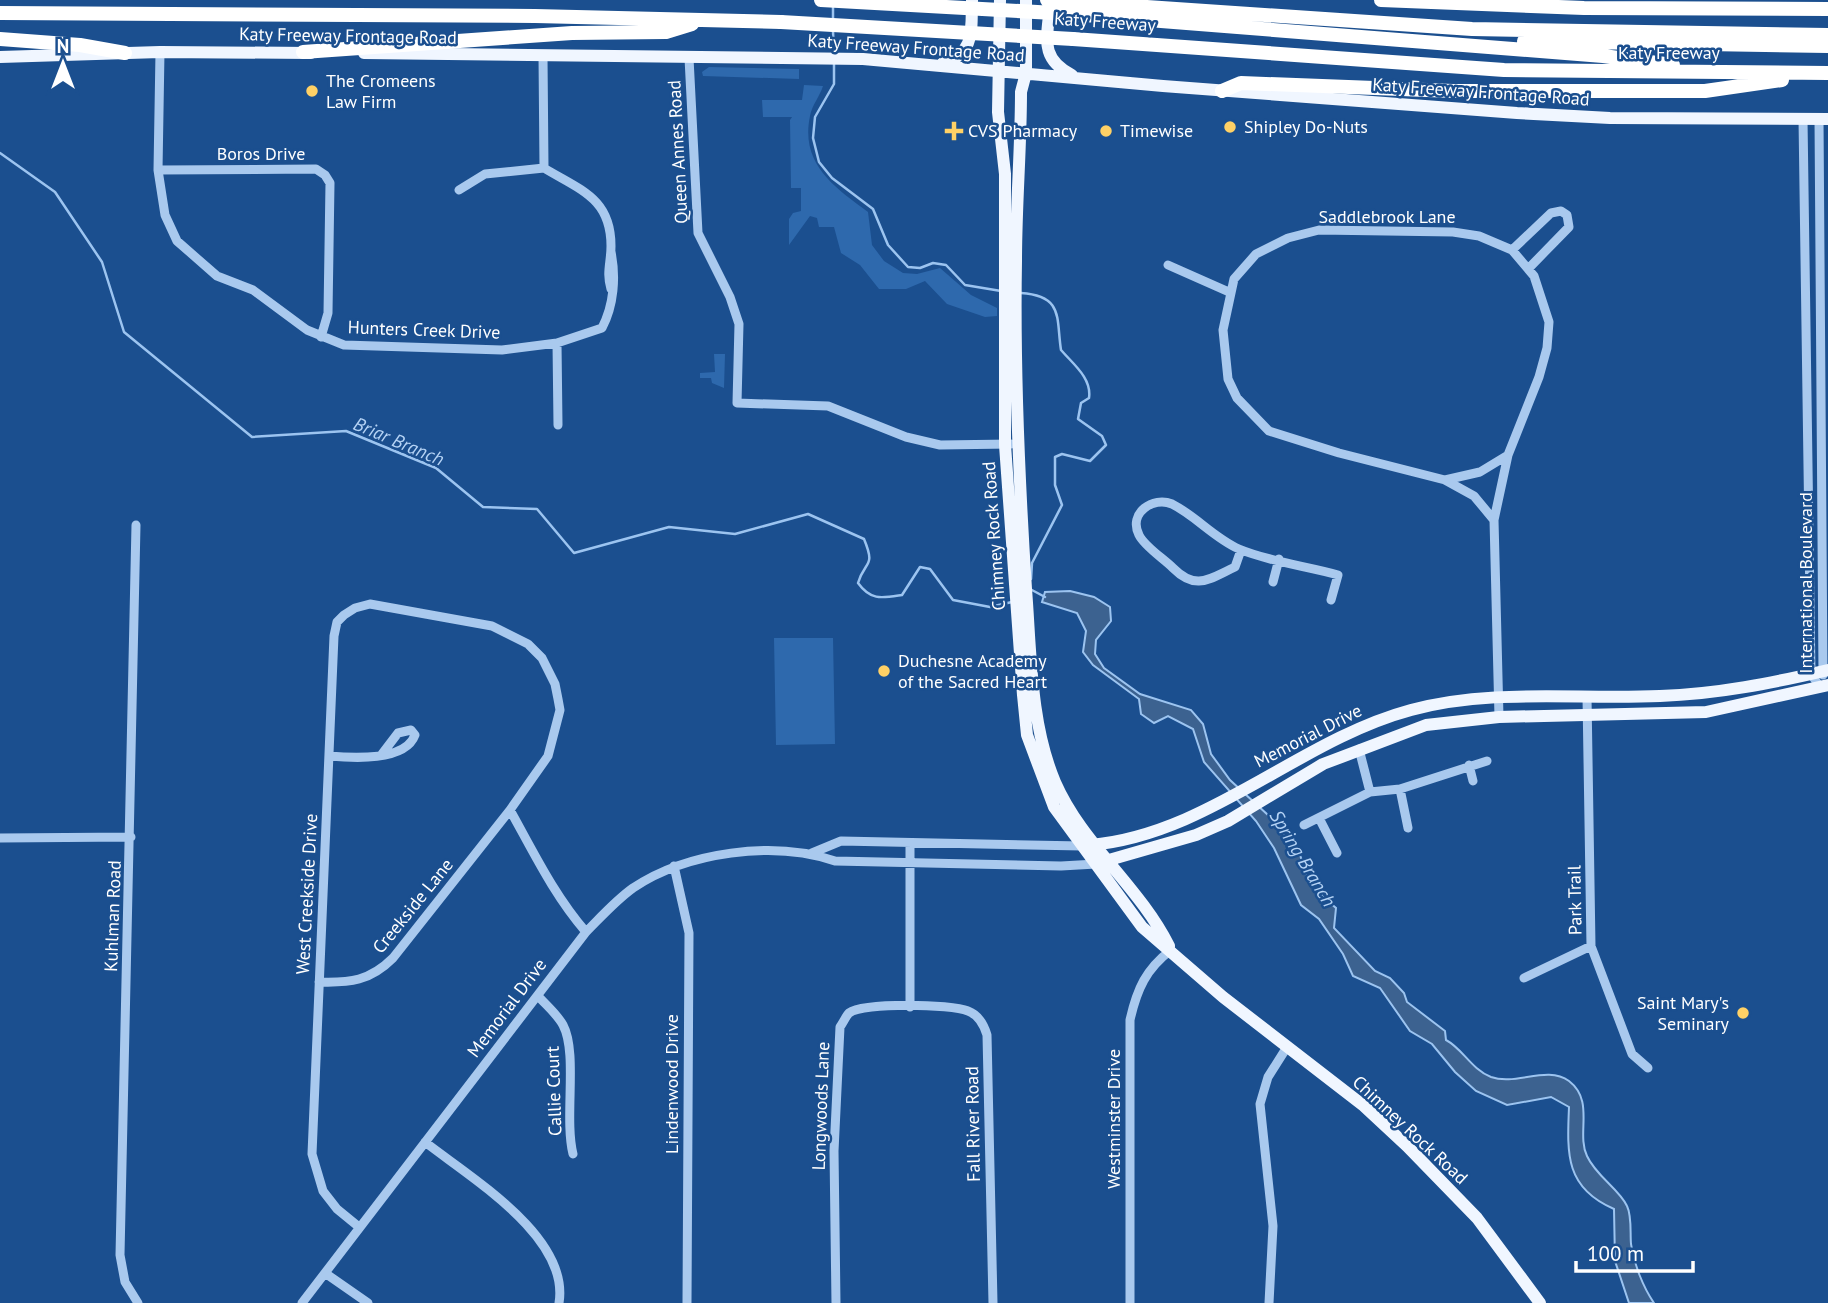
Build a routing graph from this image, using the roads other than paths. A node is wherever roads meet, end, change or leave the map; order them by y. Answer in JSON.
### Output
{"nodes":[{"id":1,"x":821,"y":0,"type":"edge"},
{"id":2,"x":972,"y":0,"type":"edge"},
{"id":3,"x":1000,"y":0,"type":"edge"},
{"id":4,"x":1026,"y":0,"type":"edge"},
{"id":5,"x":1049,"y":0,"type":"edge"},
{"id":6,"x":1381,"y":0,"type":"edge"},
{"id":7,"x":1072,"y":8,"type":"edge"},
{"id":8,"x":1828,"y":9,"type":"edge"},
{"id":9,"x":0,"y":13,"type":"edge"},
{"id":10,"x":704,"y":20,"type":"junction"},
{"id":11,"x":1828,"y":35,"type":"edge"},
{"id":12,"x":1348,"y":36,"type":"junction"},
{"id":13,"x":0,"y":39,"type":"edge"},
{"id":14,"x":1828,"y":46,"type":"edge"},
{"id":15,"x":160,"y":52,"type":"junction"},
{"id":16,"x":303,"y":52,"type":"junction"},
{"id":17,"x":125,"y":53,"type":"junction"},
{"id":18,"x":543,"y":56,"type":"junction"},
{"id":19,"x":0,"y":57,"type":"edge"},
{"id":20,"x":689,"y":58,"type":"junction"},
{"id":21,"x":936,"y":65,"type":"junction"},
{"id":22,"x":1000,"y":71,"type":"junction"},
{"id":23,"x":1727,"y":72,"type":"junction"},
{"id":24,"x":1026,"y":73,"type":"junction"},
{"id":25,"x":1828,"y":73,"type":"edge"},
{"id":26,"x":1077,"y":78,"type":"junction"},
{"id":27,"x":1222,"y":90,"type":"junction"},
{"id":28,"x":1803,"y":119,"type":"junction"},
{"id":29,"x":1824,"y":119,"type":"edge"},
{"id":30,"x":544,"y":167,"type":"junction"},
{"id":31,"x":158,"y":170,"type":"junction"},
{"id":32,"x":1805,"y":174,"type":"junction"},
{"id":33,"x":1818,"y":174,"type":"junction"},
{"id":34,"x":459,"y":190,"type":"dead end"},
{"id":35,"x":1004,"y":193,"type":"junction"},
{"id":36,"x":1017,"y":193,"type":"junction"},
{"id":37,"x":1805,"y":222,"type":"junction"},
{"id":38,"x":1818,"y":222,"type":"junction"},
{"id":39,"x":1512,"y":250,"type":"junction"},
{"id":40,"x":1010,"y":262,"type":"junction"},
{"id":41,"x":1168,"y":265,"type":"dead end"},
{"id":42,"x":1528,"y":269,"type":"junction"},
{"id":43,"x":1229,"y":292,"type":"junction"},
{"id":44,"x":1807,"y":311,"type":"junction"},
{"id":45,"x":1819,"y":311,"type":"junction"},
{"id":46,"x":321,"y":337,"type":"junction"},
{"id":47,"x":557,"y":343,"type":"junction"},
{"id":48,"x":1808,"y":394,"type":"junction"},
{"id":49,"x":1820,"y":394,"type":"junction"},
{"id":50,"x":558,"y":425,"type":"dead end"},
{"id":51,"x":1010,"y":444,"type":"junction"},
{"id":52,"x":1508,"y":455,"type":"junction"},
{"id":53,"x":1809,"y":468,"type":"junction"},
{"id":54,"x":1821,"y":468,"type":"junction"},
{"id":55,"x":1445,"y":480,"type":"junction"},
{"id":56,"x":1494,"y":520,"type":"junction"},
{"id":57,"x":136,"y":525,"type":"dead end"},
{"id":58,"x":1810,"y":547,"type":"junction"},
{"id":59,"x":1822,"y":547,"type":"junction"},
{"id":60,"x":1241,"y":550,"type":"junction"},
{"id":61,"x":1279,"y":559,"type":"junction"},
{"id":62,"x":1273,"y":582,"type":"dead end"},
{"id":63,"x":1331,"y":600,"type":"dead end"},
{"id":64,"x":408,"y":610,"type":"joint"},
{"id":65,"x":1810,"y":611,"type":"junction"},
{"id":66,"x":1823,"y":611,"type":"junction"},
{"id":67,"x":1821,"y":672,"type":"edge"},
{"id":68,"x":1824,"y":686,"type":"edge"},
{"id":69,"x":1704,"y":694,"type":"junction"},
{"id":70,"x":1498,"y":697,"type":"junction"},
{"id":71,"x":1587,"y":697,"type":"junction"},
{"id":72,"x":1706,"y":712,"type":"junction"},
{"id":73,"x":1587,"y":716,"type":"junction"},
{"id":74,"x":1499,"y":717,"type":"junction"},
{"id":75,"x":1359,"y":749,"type":"junction"},
{"id":76,"x":382,"y":754,"type":"dead end"},
{"id":77,"x":329,"y":756,"type":"junction"},
{"id":78,"x":1487,"y":761,"type":"dead end"},
{"id":79,"x":1469,"y":765,"type":"junction"},
{"id":80,"x":1474,"y":781,"type":"dead end"},
{"id":81,"x":1400,"y":789,"type":"junction"},
{"id":82,"x":1370,"y":792,"type":"junction"},
{"id":83,"x":510,"y":810,"type":"junction"},
{"id":84,"x":1319,"y":818,"type":"junction"},
{"id":85,"x":1304,"y":825,"type":"dead end"},
{"id":86,"x":1408,"y":828,"type":"dead end"},
{"id":87,"x":131,"y":837,"type":"junction"},
{"id":88,"x":0,"y":838,"type":"edge"},
{"id":89,"x":910,"y":843,"type":"junction"},
{"id":90,"x":1089,"y":845,"type":"junction"},
{"id":91,"x":812,"y":853,"type":"junction"},
{"id":92,"x":1337,"y":853,"type":"dead end"},
{"id":93,"x":912,"y":862,"type":"junction"},
{"id":94,"x":1102,"y":862,"type":"junction"},
{"id":95,"x":674,"y":866,"type":"junction"},
{"id":96,"x":586,"y":932,"type":"junction"},
{"id":97,"x":1591,"y":946,"type":"junction"},
{"id":98,"x":1171,"y":950,"type":"junction"},
{"id":99,"x":1524,"y":978,"type":"dead end"},
{"id":100,"x":319,"y":982,"type":"junction"},
{"id":101,"x":538,"y":996,"type":"junction"},
{"id":102,"x":910,"y":1007,"type":"junction"},
{"id":103,"x":1287,"y":1047,"type":"junction"},
{"id":104,"x":1648,"y":1068,"type":"dead end"},
{"id":105,"x":425,"y":1143,"type":"junction"},
{"id":106,"x":573,"y":1154,"type":"dead end"},
{"id":107,"x":359,"y":1227,"type":"junction"},
{"id":108,"x":325,"y":1273,"type":"junction"},
{"id":109,"x":138,"y":1303,"type":"edge"},
{"id":110,"x":302,"y":1303,"type":"edge"},
{"id":111,"x":368,"y":1303,"type":"edge"},
{"id":112,"x":559,"y":1303,"type":"edge"},
{"id":113,"x":687,"y":1303,"type":"edge"},
{"id":114,"x":836,"y":1303,"type":"edge"},
{"id":115,"x":993,"y":1303,"type":"edge"},
{"id":116,"x":1130,"y":1303,"type":"edge"},
{"id":117,"x":1269,"y":1303,"type":"edge"},
{"id":118,"x":1540,"y":1303,"type":"edge"}],
"edges":[{"from":1,"to":7,"type":"highway","bridge":true},
{"from":2,"to":21,"type":"main road"},
{"from":3,"to":22,"type":"main road","name":"Chimney Rock Road"},
{"from":4,"to":24,"type":"main road","name":"Chimney Rock Road"},
{"from":5,"to":7,"type":"highway","bridge":true},
{"from":5,"to":26,"type":"main road"},
{"from":6,"to":8,"type":"highway"},
{"from":7,"to":11,"type":"highway"},
{"from":7,"to":12,"type":"highway"},
{"from":9,"to":10,"type":"highway","name":"Katy Freeway"},
{"from":10,"to":16,"type":"highway"},
{"from":10,"to":23,"type":"highway","name":"Katy Freeway","bridge":true},
{"from":12,"to":14,"type":"highway"},
{"from":12,"to":23,"type":"highway"},
{"from":13,"to":17,"type":"highway"},
{"from":15,"to":16,"type":"main road","name":"Katy Freeway Frontage Road"},
{"from":15,"to":17,"type":"main road","name":"Katy Freeway Frontage Road"},
{"from":15,"to":31,"type":"street","name":"Hunters Creek Drive"},
{"from":16,"to":18,"type":"main road","name":"Katy Freeway Frontage Road"},
{"from":17,"to":19,"type":"main road","name":"Katy Freeway Frontage Road"},
{"from":18,"to":20,"type":"main road","name":"Katy Freeway Frontage Road"},
{"from":18,"to":30,"type":"street"},
{"from":20,"to":21,"type":"main road","name":"Katy Freeway Frontage Road"},
{"from":20,"to":51,"type":"street","name":"Queen Annes Road"},
{"from":21,"to":22,"type":"main road","name":"Katy Freeway Frontage Road"},
{"from":22,"to":24,"type":"main road","name":"Katy Freeway Frontage Road"},
{"from":22,"to":35,"type":"main road","name":"Chimney Rock Road"},
{"from":23,"to":25,"type":"highway","name":"Katy Freeway"},
{"from":24,"to":26,"type":"main road","name":"Katy Freeway Frontage Road"},
{"from":24,"to":36,"type":"main road","name":"Chimney Rock Road"},
{"from":25,"to":27,"type":"highway"},
{"from":26,"to":27,"type":"main road","name":"Katy Freeway Frontage Road"},
{"from":27,"to":28,"type":"main road","name":"Katy Freeway Frontage Road"},
{"from":28,"to":29,"type":"main road","name":"Katy Freeway Frontage Road"},
{"from":28,"to":32,"type":"street","name":"International Boulevard"},
{"from":29,"to":33,"type":"street","name":"International Boulevard"},
{"from":30,"to":34,"type":"street"},
{"from":30,"to":47,"type":"street","name":"Hunters Creek Drive"},
{"from":31,"to":46,"type":"street","name":"Hunters Creek Drive"},
{"from":31,"to":46,"type":"street","name":"Boros Drive"},
{"from":32,"to":33,"type":"street"},
{"from":32,"to":37,"type":"street","name":"International Boulevard"},
{"from":33,"to":38,"type":"street","name":"International Boulevard"},
{"from":35,"to":36,"type":"main road"},
{"from":35,"to":40,"type":"main road","name":"Chimney Rock Road"},
{"from":36,"to":40,"type":"main road","name":"Chimney Rock Road"},
{"from":37,"to":38,"type":"street"},
{"from":37,"to":44,"type":"street","name":"International Boulevard"},
{"from":38,"to":45,"type":"street","name":"International Boulevard"},
{"from":39,"to":42,"type":"street","name":"Saddlebrook Lane"},
{"from":39,"to":42,"type":"street"},
{"from":39,"to":43,"type":"street","name":"Saddlebrook Lane"},
{"from":40,"to":51,"type":"main road","name":"Chimney Rock Road"},
{"from":41,"to":43,"type":"street"},
{"from":42,"to":52,"type":"street","name":"Saddlebrook Lane"},
{"from":43,"to":55,"type":"street","name":"Saddlebrook Lane"},
{"from":44,"to":45,"type":"street"},
{"from":44,"to":48,"type":"street","name":"International Boulevard"},
{"from":45,"to":49,"type":"street","name":"International Boulevard"},
{"from":46,"to":47,"type":"street","name":"Hunters Creek Drive"},
{"from":47,"to":50,"type":"street"},
{"from":48,"to":49,"type":"street"},
{"from":48,"to":53,"type":"street","name":"International Boulevard"},
{"from":49,"to":54,"type":"street","name":"International Boulevard"},
{"from":51,"to":90,"type":"main road","name":"Chimney Rock Road"},
{"from":52,"to":55,"type":"street","name":"Saddlebrook Lane"},
{"from":52,"to":56,"type":"street","name":"Saddlebrook Lane"},
{"from":53,"to":54,"type":"street"},
{"from":53,"to":58,"type":"street","name":"International Boulevard"},
{"from":54,"to":59,"type":"street","name":"International Boulevard"},
{"from":55,"to":56,"type":"street","name":"Saddlebrook Lane"},
{"from":56,"to":70,"type":"street","name":"Saddlebrook Lane"},
{"from":57,"to":87,"type":"street","name":"Kuhlman Road"},
{"from":58,"to":59,"type":"street"},
{"from":58,"to":65,"type":"street","name":"International Boulevard"},
{"from":59,"to":66,"type":"street","name":"International Boulevard"},
{"from":60,"to":60,"type":"street"},
{"from":60,"to":61,"type":"street"},
{"from":61,"to":62,"type":"street"},
{"from":61,"to":63,"type":"street"},
{"from":64,"to":77,"type":"street","name":"West Creekside Drive"},
{"from":64,"to":83,"type":"street","name":"Creekside Lane"},
{"from":65,"to":66,"type":"street"},
{"from":65,"to":67,"type":"street","name":"International Boulevard"},
{"from":66,"to":67,"type":"street","name":"International Boulevard"},
{"from":67,"to":68,"type":"street","name":"International Boulevard"},
{"from":67,"to":69,"type":"main road","name":"Memorial Drive"},
{"from":68,"to":72,"type":"main road","name":"Memorial Drive"},
{"from":69,"to":71,"type":"main road","name":"Memorial Drive"},
{"from":69,"to":72,"type":"main road"},
{"from":70,"to":71,"type":"main road","name":"Memorial Drive"},
{"from":70,"to":74,"type":"street","name":"Saddlebrook Lane"},
{"from":70,"to":90,"type":"main road","name":"Memorial Drive"},
{"from":71,"to":73,"type":"street","name":"Park Trail"},
{"from":72,"to":73,"type":"main road","name":"Memorial Drive"},
{"from":73,"to":74,"type":"main road","name":"Memorial Drive"},
{"from":73,"to":97,"type":"street","name":"Park Trail"},
{"from":74,"to":75,"type":"main road","name":"Memorial Drive"},
{"from":75,"to":82,"type":"street"},
{"from":75,"to":94,"type":"main road","name":"Memorial Drive"},
{"from":76,"to":77,"type":"street"},
{"from":77,"to":100,"type":"street","name":"West Creekside Drive"},
{"from":78,"to":79,"type":"street"},
{"from":79,"to":80,"type":"street"},
{"from":79,"to":81,"type":"street"},
{"from":81,"to":82,"type":"street"},
{"from":81,"to":86,"type":"street"},
{"from":82,"to":84,"type":"street"},
{"from":83,"to":96,"type":"street"},
{"from":83,"to":100,"type":"street","name":"Creekside Lane"},
{"from":84,"to":85,"type":"street"},
{"from":84,"to":92,"type":"street"},
{"from":87,"to":88,"type":"street"},
{"from":87,"to":109,"type":"street","name":"Kuhlman Road"},
{"from":89,"to":90,"type":"street","name":"Memorial Drive"},
{"from":89,"to":91,"type":"street","name":"Memorial Drive"},
{"from":89,"to":93,"type":"street"},
{"from":90,"to":94,"type":"main road","name":"Chimney Rock Road"},
{"from":91,"to":93,"type":"street","name":"Memorial Drive"},
{"from":91,"to":95,"type":"street","name":"Memorial Drive"},
{"from":93,"to":94,"type":"street","name":"Memorial Drive"},
{"from":93,"to":102,"type":"street"},
{"from":94,"to":98,"type":"main road","name":"Chimney Rock Road"},
{"from":95,"to":96,"type":"street","name":"Memorial Drive"},
{"from":95,"to":113,"type":"street","name":"Lindenwood Drive"},
{"from":96,"to":101,"type":"street","name":"Memorial Drive"},
{"from":97,"to":99,"type":"street"},
{"from":97,"to":104,"type":"street","name":"Park Trail"},
{"from":98,"to":103,"type":"main road","name":"Chimney Rock Road"},
{"from":98,"to":116,"type":"street","name":"Westminster Drive"},
{"from":100,"to":107,"type":"street","name":"West Creekside Drive"},
{"from":101,"to":105,"type":"street","name":"Memorial Drive"},
{"from":101,"to":106,"type":"street","name":"Callie Court"},
{"from":102,"to":114,"type":"street","name":"Longwoods Lane"},
{"from":102,"to":115,"type":"street","name":"Fall River Road"},
{"from":103,"to":117,"type":"street"},
{"from":103,"to":118,"type":"main road","name":"Chimney Rock Road"},
{"from":105,"to":107,"type":"street","name":"Memorial Drive"},
{"from":105,"to":112,"type":"street"},
{"from":107,"to":108,"type":"street","name":"Memorial Drive"},
{"from":108,"to":110,"type":"street","name":"Memorial Drive"},
{"from":108,"to":111,"type":"street"}]}
